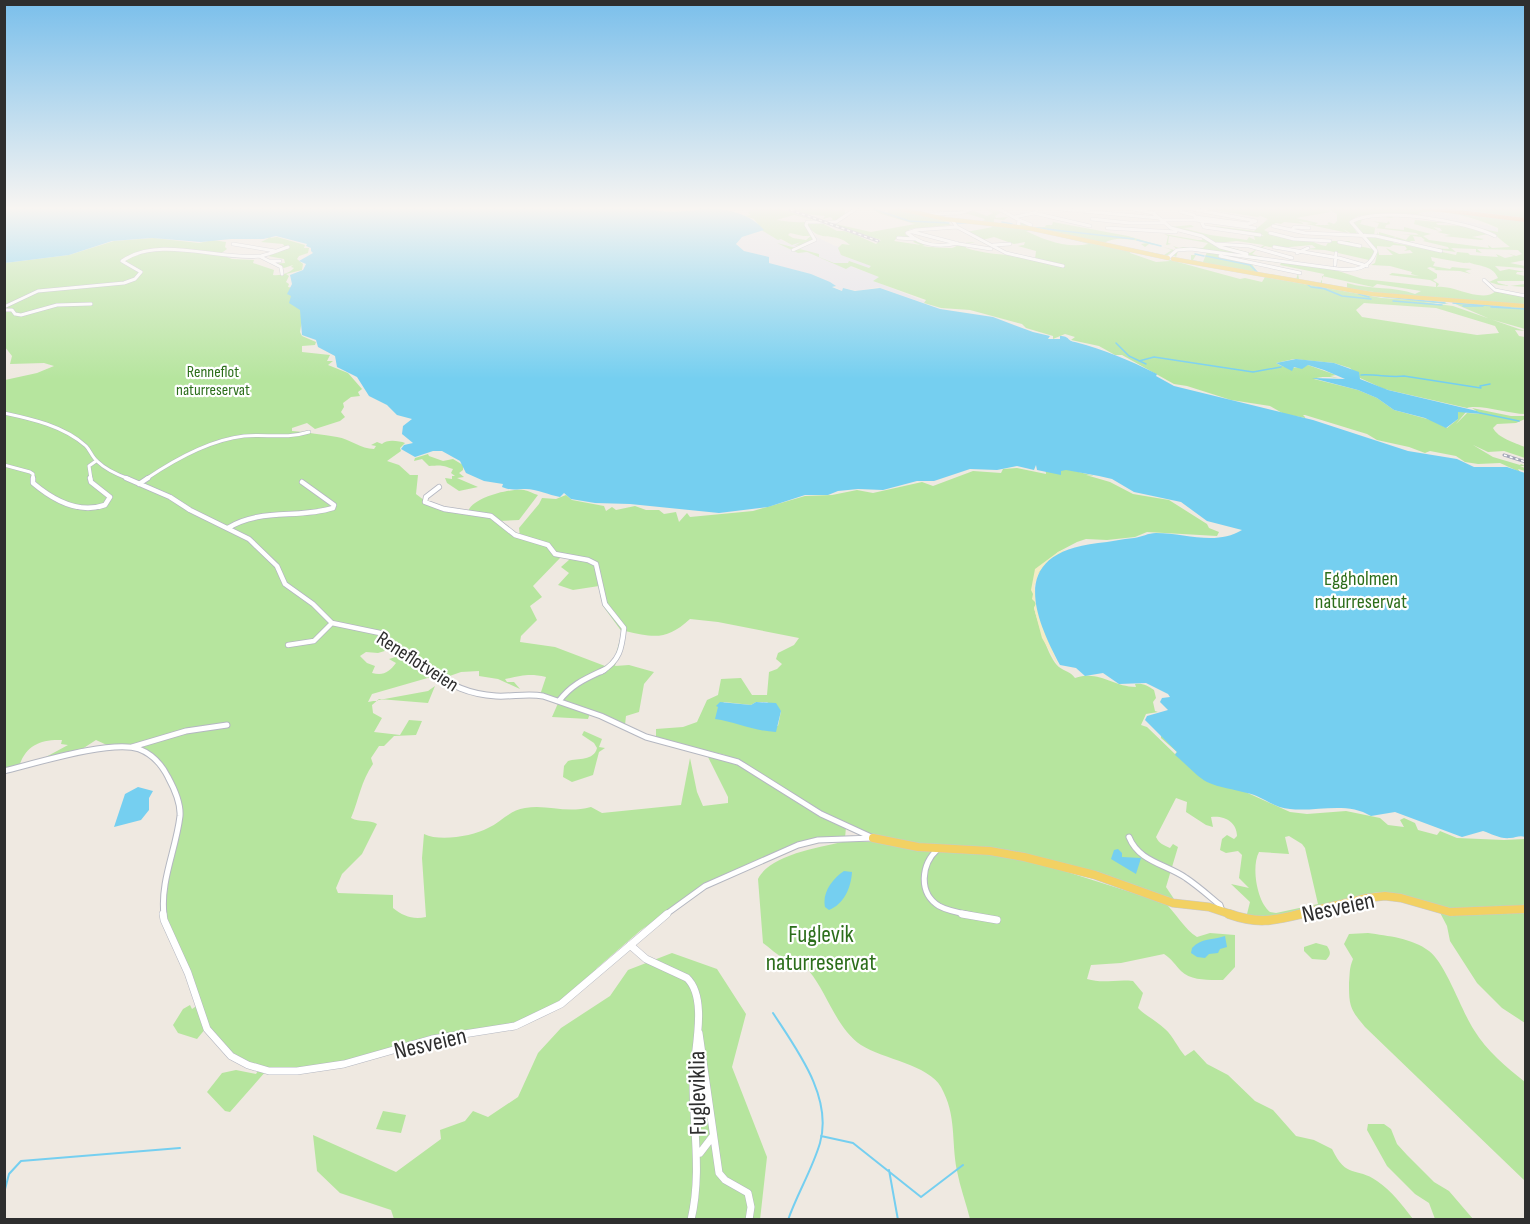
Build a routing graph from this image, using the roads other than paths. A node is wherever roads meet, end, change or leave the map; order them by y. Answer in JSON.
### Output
{"nodes":[{"id":1,"x":129,"y":265,"type":"edge"},
{"id":2,"x":276,"y":265,"type":"edge"},
{"id":3,"x":1059,"y":265,"type":"edge"},
{"id":4,"x":1210,"y":265,"type":"edge"},
{"id":5,"x":1264,"y":265,"type":"edge"},
{"id":6,"x":1308,"y":265,"type":"edge"},
{"id":7,"x":1063,"y":266,"type":"dead end"},
{"id":8,"x":1367,"y":266,"type":"edge"},
{"id":9,"x":1300,"y":273,"type":"dead end"},
{"id":10,"x":282,"y":274,"type":"dead end"},
{"id":11,"x":1484,"y":280,"type":"dead end"},
{"id":12,"x":1526,"y":296,"type":"edge"},
{"id":13,"x":92,"y":304,"type":"dead end"},
{"id":14,"x":1526,"y":306,"type":"edge"},
{"id":15,"x":4,"y":309,"type":"edge"},
{"id":16,"x":4,"y":413,"type":"edge"},
{"id":17,"x":309,"y":432,"type":"dead end"},
{"id":18,"x":96,"y":461,"type":"junction"},
{"id":19,"x":4,"y":465,"type":"edge"},
{"id":20,"x":302,"y":482,"type":"dead end"},
{"id":21,"x":140,"y":484,"type":"junction"},
{"id":22,"x":439,"y":487,"type":"dead end"},
{"id":23,"x":228,"y":528,"type":"junction"},
{"id":24,"x":332,"y":623,"type":"junction"},
{"id":25,"x":288,"y":645,"type":"dead end"},
{"id":26,"x":559,"y":701,"type":"junction"},
{"id":27,"x":227,"y":725,"type":"dead end"},
{"id":28,"x":146,"y":742,"type":"junction"},
{"id":29,"x":132,"y":747,"type":"junction"},
{"id":30,"x":140,"y":749,"type":"junction"},
{"id":31,"x":4,"y":771,"type":"edge"},
{"id":32,"x":846,"y":826,"type":"junction"},
{"id":33,"x":1129,"y":837,"type":"dead end"},
{"id":34,"x":845,"y":838,"type":"junction"},
{"id":35,"x":873,"y":838,"type":"junction"},
{"id":36,"x":918,"y":847,"type":"junction"},
{"id":37,"x":938,"y":849,"type":"junction"},
{"id":38,"x":927,"y":858,"type":"junction"},
{"id":39,"x":1526,"y":909,"type":"edge"},
{"id":40,"x":1222,"y":911,"type":"junction"},
{"id":41,"x":998,"y":920,"type":"dead end"},
{"id":42,"x":630,"y":945,"type":"junction"},
{"id":43,"x":699,"y":1033,"type":"junction"},
{"id":44,"x":713,"y":1136,"type":"junction"},
{"id":45,"x":699,"y":1154,"type":"junction"},
{"id":46,"x":691,"y":1220,"type":"edge"},
{"id":47,"x":749,"y":1220,"type":"edge"}],
"edges":[{"from":1,"to":15,"type":"street"},
{"from":2,"to":10,"type":"street"},
{"from":3,"to":7,"type":"street"},
{"from":4,"to":14,"type":"main road"},
{"from":5,"to":9,"type":"street"},
{"from":6,"to":8,"type":"street"},
{"from":11,"to":12,"type":"street"},
{"from":13,"to":15,"type":"street"},
{"from":16,"to":18,"type":"street"},
{"from":17,"to":21,"type":"street"},
{"from":18,"to":19,"type":"street"},
{"from":18,"to":21,"type":"street"},
{"from":20,"to":23,"type":"street"},
{"from":21,"to":23,"type":"street"},
{"from":22,"to":26,"type":"street"},
{"from":23,"to":24,"type":"street"},
{"from":24,"to":25,"type":"street"},
{"from":24,"to":26,"type":"street","name":"Reneflotveien"},
{"from":26,"to":32,"type":"street","name":"Reneflotveien"},
{"from":27,"to":28,"type":"street","name":"Nesveien"},
{"from":28,"to":29,"type":"street","name":"Nesveien"},
{"from":28,"to":30,"type":"street"},
{"from":29,"to":30,"type":"street","name":"Nesveien"},
{"from":29,"to":31,"type":"street","name":"Nesveien"},
{"from":30,"to":42,"type":"street","name":"Nesveien"},
{"from":32,"to":34,"type":"street"},
{"from":32,"to":35,"type":"street","name":"Reneflotveien"},
{"from":33,"to":40,"type":"street","name":"Nesveien"},
{"from":34,"to":35,"type":"street","name":"Nesveien"},
{"from":34,"to":42,"type":"street","name":"Nesveien"},
{"from":35,"to":36,"type":"main road","name":"Nesveien"},
{"from":36,"to":37,"type":"main road","name":"Nesveien"},
{"from":36,"to":38,"type":"street"},
{"from":37,"to":38,"type":"street"},
{"from":37,"to":40,"type":"main road","name":"Nesveien"},
{"from":38,"to":41,"type":"street"},
{"from":39,"to":40,"type":"main road","name":"Nesveien"},
{"from":42,"to":43,"type":"street","name":"Fugleviklia"},
{"from":43,"to":44,"type":"street","name":"Fugleviklia"},
{"from":43,"to":45,"type":"street","name":"Fugleviklia"},
{"from":44,"to":45,"type":"street","name":"Fugleviklia"},
{"from":44,"to":47,"type":"street","name":"Fugleviklia"},
{"from":45,"to":46,"type":"street","name":"Fugleviklia"}]}
